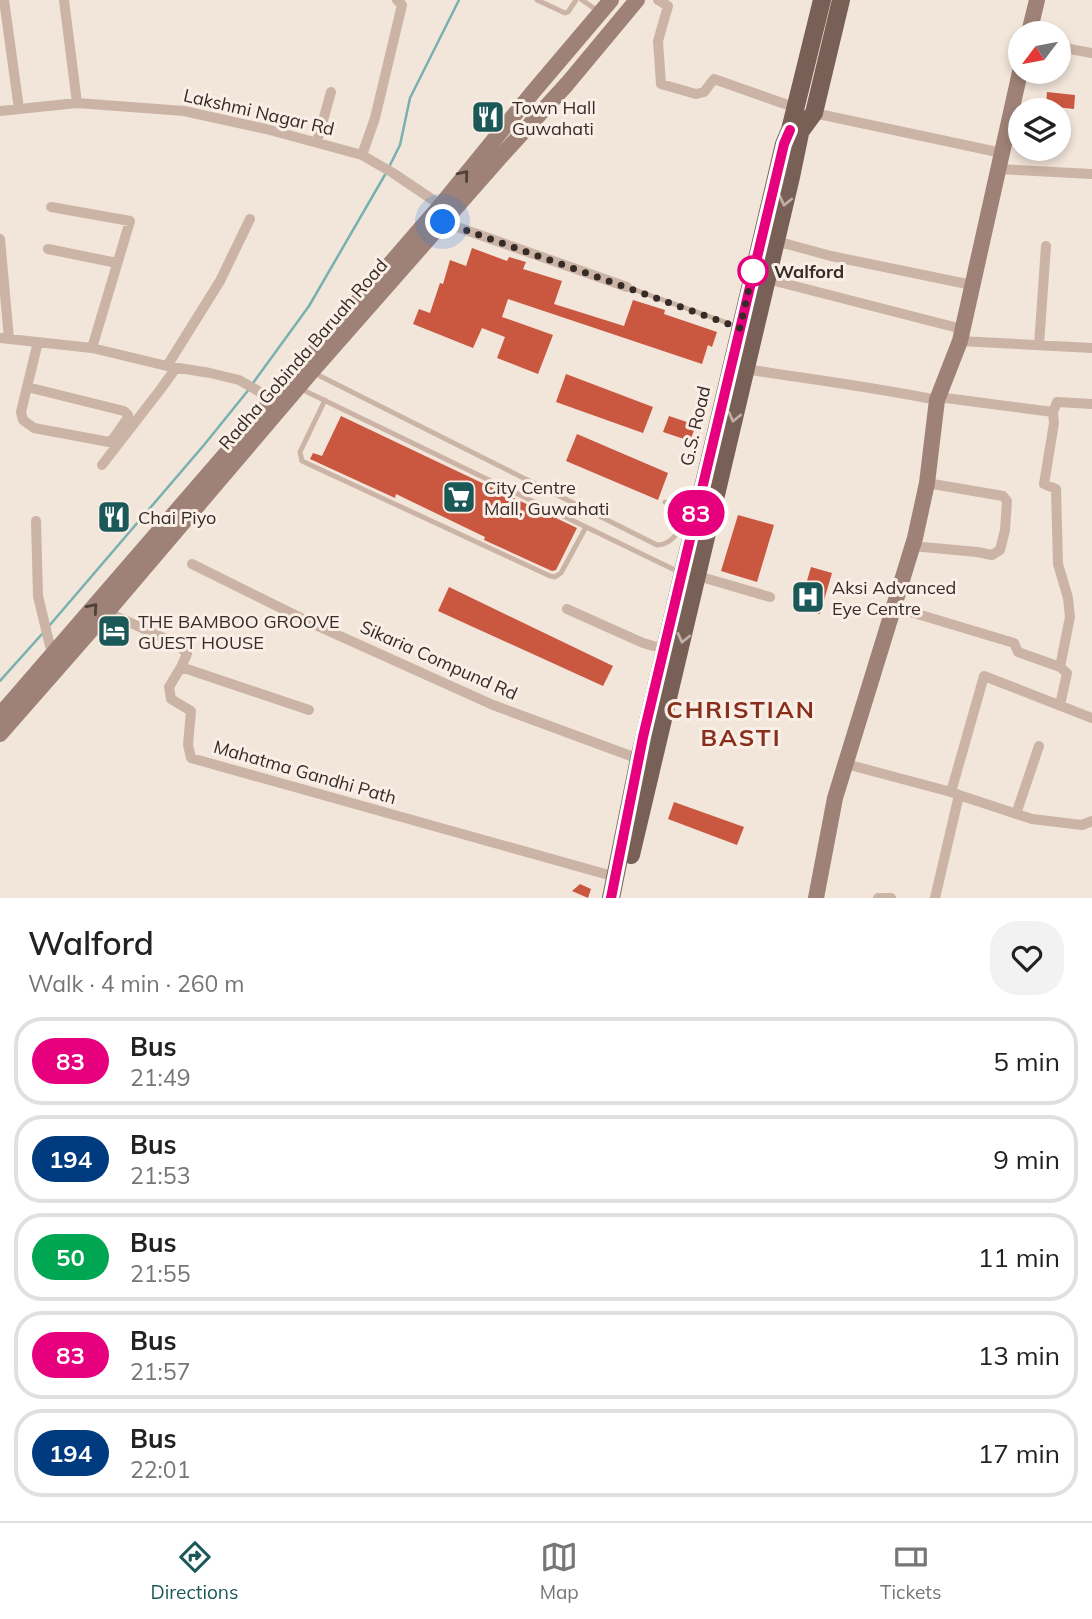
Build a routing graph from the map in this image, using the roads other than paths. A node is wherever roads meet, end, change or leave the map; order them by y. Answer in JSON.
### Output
{"nodes":[{"id":1,"x":4,"y":0,"type":"edge"},
{"id":2,"x":64,"y":0,"type":"edge"},
{"id":3,"x":397,"y":0,"type":"edge"},
{"id":4,"x":537,"y":0,"type":"edge"},
{"id":5,"x":576,"y":0,"type":"edge"},
{"id":6,"x":582,"y":0,"type":"edge"},
{"id":7,"x":623,"y":0,"type":"edge"},
{"id":8,"x":637,"y":0,"type":"edge"},
{"id":9,"x":658,"y":0,"type":"edge"},
{"id":10,"x":810,"y":0,"type":"edge"},
{"id":11,"x":822,"y":0,"type":"edge"},
{"id":12,"x":832,"y":0,"type":"edge"},
{"id":13,"x":841,"y":0,"type":"edge"},
{"id":14,"x":1037,"y":0,"type":"edge"},
{"id":15,"x":606,"y":6,"type":"edge"},
{"id":16,"x":1032,"y":21,"type":"edge"},
{"id":17,"x":1071,"y":49,"type":"edge"},
{"id":18,"x":1092,"y":53,"type":"edge"},
{"id":19,"x":1017,"y":84,"type":"edge"},
{"id":20,"x":331,"y":92,"type":"dead end"},
{"id":21,"x":77,"y":103,"type":"junction"},
{"id":22,"x":800,"y":108,"type":"junction"},
{"id":23,"x":19,"y":109,"type":"junction"},
{"id":24,"x":0,"y":111,"type":"edge"},
{"id":25,"x":527,"y":114,"type":"junction"},
{"id":26,"x":795,"y":132,"type":"junction"},
{"id":27,"x":496,"y":136,"type":"junction"},
{"id":28,"x":317,"y":142,"type":"junction"},
{"id":29,"x":508,"y":148,"type":"junction"},
{"id":30,"x":362,"y":155,"type":"junction"},
{"id":31,"x":1000,"y":161,"type":"junction"},
{"id":32,"x":1092,"y":174,"type":"edge"},
{"id":33,"x":51,"y":207,"type":"dead end"},
{"id":34,"x":445,"y":213,"type":"junction"},
{"id":35,"x":250,"y":219,"type":"dead end"},
{"id":36,"x":0,"y":239,"type":"edge"},
{"id":37,"x":775,"y":243,"type":"junction"},
{"id":38,"x":1046,"y":247,"type":"dead end"},
{"id":39,"x":48,"y":249,"type":"dead end"},
{"id":40,"x":117,"y":263,"type":"junction"},
{"id":41,"x":767,"y":279,"type":"junction"},
{"id":42,"x":972,"y":285,"type":"junction"},
{"id":43,"x":627,"y":287,"type":"joint"},
{"id":44,"x":740,"y":328,"type":"junction"},
{"id":45,"x":961,"y":335,"type":"junction"},
{"id":46,"x":5,"y":338,"type":"edge"},
{"id":47,"x":38,"y":342,"type":"junction"},
{"id":48,"x":1039,"y":345,"type":"junction"},
{"id":49,"x":92,"y":348,"type":"junction"},
{"id":50,"x":1092,"y":348,"type":"edge"},
{"id":51,"x":172,"y":367,"type":"junction"},
{"id":52,"x":745,"y":369,"type":"junction"},
{"id":53,"x":312,"y":371,"type":"junction"},
{"id":54,"x":27,"y":387,"type":"junction"},
{"id":55,"x":298,"y":387,"type":"junction"},
{"id":56,"x":937,"y":398,"type":"junction"},
{"id":57,"x":272,"y":400,"type":"junction"},
{"id":58,"x":326,"y":400,"type":"junction"},
{"id":59,"x":1092,"y":404,"type":"edge"},
{"id":60,"x":1053,"y":412,"type":"junction"},
{"id":61,"x":102,"y":465,"type":"dead end"},
{"id":62,"x":928,"y":483,"type":"junction"},
{"id":63,"x":665,"y":502,"type":"dead end"},
{"id":64,"x":36,"y":521,"type":"dead end"},
{"id":65,"x":586,"y":527,"type":"junction"},
{"id":66,"x":685,"y":531,"type":"junction"},
{"id":67,"x":912,"y":546,"type":"junction"},
{"id":68,"x":192,"y":564,"type":"dead end"},
{"id":69,"x":690,"y":574,"type":"junction"},
{"id":70,"x":770,"y":597,"type":"dead end"},
{"id":71,"x":894,"y":607,"type":"junction"},
{"id":72,"x":567,"y":609,"type":"dead end"},
{"id":73,"x":107,"y":612,"type":"junction"},
{"id":74,"x":664,"y":649,"type":"junction"},
{"id":75,"x":54,"y":653,"type":"junction"},
{"id":76,"x":181,"y":667,"type":"junction"},
{"id":77,"x":1060,"y":667,"type":"junction"},
{"id":78,"x":3,"y":705,"type":"edge"},
{"id":79,"x":1060,"y":705,"type":"junction"},
{"id":80,"x":309,"y":710,"type":"dead end"},
{"id":81,"x":1092,"y":718,"type":"edge"},
{"id":82,"x":0,"y":734,"type":"edge"},
{"id":83,"x":1039,"y":746,"type":"dead end"},
{"id":84,"x":639,"y":759,"type":"junction"},
{"id":85,"x":846,"y":764,"type":"junction"},
{"id":86,"x":955,"y":794,"type":"junction"},
{"id":87,"x":1016,"y":814,"type":"junction"},
{"id":88,"x":1092,"y":821,"type":"edge"},
{"id":89,"x":616,"y":877,"type":"junction"},
{"id":90,"x":611,"y":898,"type":"edge"},
{"id":91,"x":621,"y":898,"type":"edge"},
{"id":92,"x":816,"y":898,"type":"edge"},
{"id":93,"x":878,"y":898,"type":"edge"},
{"id":94,"x":891,"y":898,"type":"edge"},
{"id":95,"x":935,"y":898,"type":"edge"}],
"edges":[{"from":1,"to":23,"type":"street"},
{"from":2,"to":21,"type":"street"},
{"from":3,"to":30,"type":"street"},
{"from":4,"to":5,"type":"lane"},
{"from":6,"to":15,"type":"lane"},
{"from":7,"to":25,"type":"main road"},
{"from":8,"to":29,"type":"main road","name":"Radha Gobinda Baruah Road"},
{"from":9,"to":22,"type":"street"},
{"from":10,"to":22,"type":"main road"},
{"from":11,"to":22,"type":"main road"},
{"from":12,"to":22,"type":"main road"},
{"from":13,"to":22,"type":"main road"},
{"from":14,"to":16,"type":"main road"},
{"from":15,"to":27,"type":"main road","name":"Radha Gobinda Baruah Road"},
{"from":17,"to":18,"type":"street"},
{"from":19,"to":31,"type":"main road"},
{"from":20,"to":28,"type":"street"},
{"from":21,"to":23,"type":"street","name":"Lakshmi Nagar Rd"},
{"from":21,"to":28,"type":"street","name":"Lakshmi Nagar Rd"},
{"from":22,"to":26,"type":"main road"},
{"from":22,"to":31,"type":"street"},
{"from":23,"to":24,"type":"street","name":"Lakshmi Nagar Rd"},
{"from":25,"to":27,"type":"main road"},
{"from":25,"to":29,"type":"main road"},
{"from":26,"to":37,"type":"main road","name":"G.S. Road","one_way":true},
{"from":26,"to":44,"type":"main road","name":"G.S. Road"},
{"from":34,"to":27,"type":"main road","name":"Radha Gobinda Baruah Road","one_way":true},
{"from":28,"to":30,"type":"street","name":"Lakshmi Nagar Rd"},
{"from":29,"to":34,"type":"main road","name":"Radha Gobinda Baruah Road"},
{"from":30,"to":34,"type":"street","name":"Lakshmi Nagar Rd"},
{"from":31,"to":32,"type":"street"},
{"from":31,"to":42,"type":"main road"},
{"from":33,"to":40,"type":"street"},
{"from":34,"to":43,"type":"street","name":"Lakshmi Nagar Rd"},
{"from":34,"to":53,"type":"main road","name":"Radha Gobinda Baruah Road"},
{"from":34,"to":57,"type":"main road","name":"Radha Gobinda Baruah Road"},
{"from":35,"to":51,"type":"street"},
{"from":36,"to":46,"type":"street"},
{"from":37,"to":41,"type":"main road","name":"G.S. Road"},
{"from":37,"to":42,"type":"street"},
{"from":38,"to":48,"type":"street"},
{"from":39,"to":40,"type":"street"},
{"from":40,"to":49,"type":"street"},
{"from":41,"to":45,"type":"street"},
{"from":41,"to":52,"type":"main road","name":"G.S. Road"},
{"from":42,"to":45,"type":"main road"},
{"from":43,"to":44,"type":"lane"},
{"from":44,"to":66,"type":"main road","name":"G.S. Road"},
{"from":45,"to":48,"type":"street"},
{"from":45,"to":56,"type":"main road"},
{"from":46,"to":47,"type":"street"},
{"from":47,"to":49,"type":"street"},
{"from":47,"to":54,"type":"street"},
{"from":48,"to":50,"type":"street"},
{"from":49,"to":51,"type":"street"},
{"from":51,"to":57,"type":"street"},
{"from":51,"to":61,"type":"street"},
{"from":52,"to":56,"type":"street"},
{"from":52,"to":69,"type":"main road","name":"G.S. Road","one_way":true},
{"from":53,"to":55,"type":"main road","name":"Radha Gobinda Baruah Road"},
{"from":53,"to":66,"type":"lane"},
{"from":54,"to":54,"type":"street"},
{"from":55,"to":58,"type":"lane"},
{"from":55,"to":73,"type":"main road","name":"Radha Gobinda Baruah Road"},
{"from":56,"to":60,"type":"street"},
{"from":56,"to":62,"type":"main road"},
{"from":75,"to":57,"type":"main road","name":"Radha Gobinda Baruah Road","one_way":true},
{"from":58,"to":65,"type":"lane"},
{"from":58,"to":65,"type":"lane"},
{"from":59,"to":60,"type":"street"},
{"from":60,"to":77,"type":"street"},
{"from":62,"to":67,"type":"main road"},
{"from":62,"to":67,"type":"street"},
{"from":63,"to":66,"type":"lane"},
{"from":64,"to":75,"type":"street"},
{"from":65,"to":69,"type":"lane"},
{"from":66,"to":69,"type":"main road","name":"G.S. Road"},
{"from":67,"to":71,"type":"main road"},
{"from":68,"to":84,"type":"street","name":"Sikaria Compund Rd"},
{"from":69,"to":70,"type":"street"},
{"from":69,"to":74,"type":"main road","name":"G.S. Road"},
{"from":69,"to":91,"type":"main road","name":"G.S. Road","one_way":true},
{"from":71,"to":77,"type":"street"},
{"from":71,"to":85,"type":"main road"},
{"from":72,"to":74,"type":"street"},
{"from":73,"to":76,"type":"street"},
{"from":73,"to":82,"type":"main road","name":"Radha Gobinda Baruah Road"},
{"from":74,"to":84,"type":"main road","name":"G.S. Road"},
{"from":75,"to":78,"type":"main road","name":"Radha Gobinda Baruah Road"},
{"from":76,"to":80,"type":"street"},
{"from":76,"to":89,"type":"street","name":"Mahatma Gandhi Path"},
{"from":77,"to":79,"type":"street"},
{"from":79,"to":81,"type":"street"},
{"from":79,"to":86,"type":"street"},
{"from":83,"to":87,"type":"street"},
{"from":84,"to":89,"type":"main road","name":"G.S. Road"},
{"from":85,"to":86,"type":"street"},
{"from":85,"to":92,"type":"main road"},
{"from":86,"to":87,"type":"street"},
{"from":86,"to":95,"type":"street"},
{"from":87,"to":88,"type":"street"},
{"from":89,"to":90,"type":"main road","name":"G.S. Road"},
{"from":93,"to":94,"type":"street"}]}
